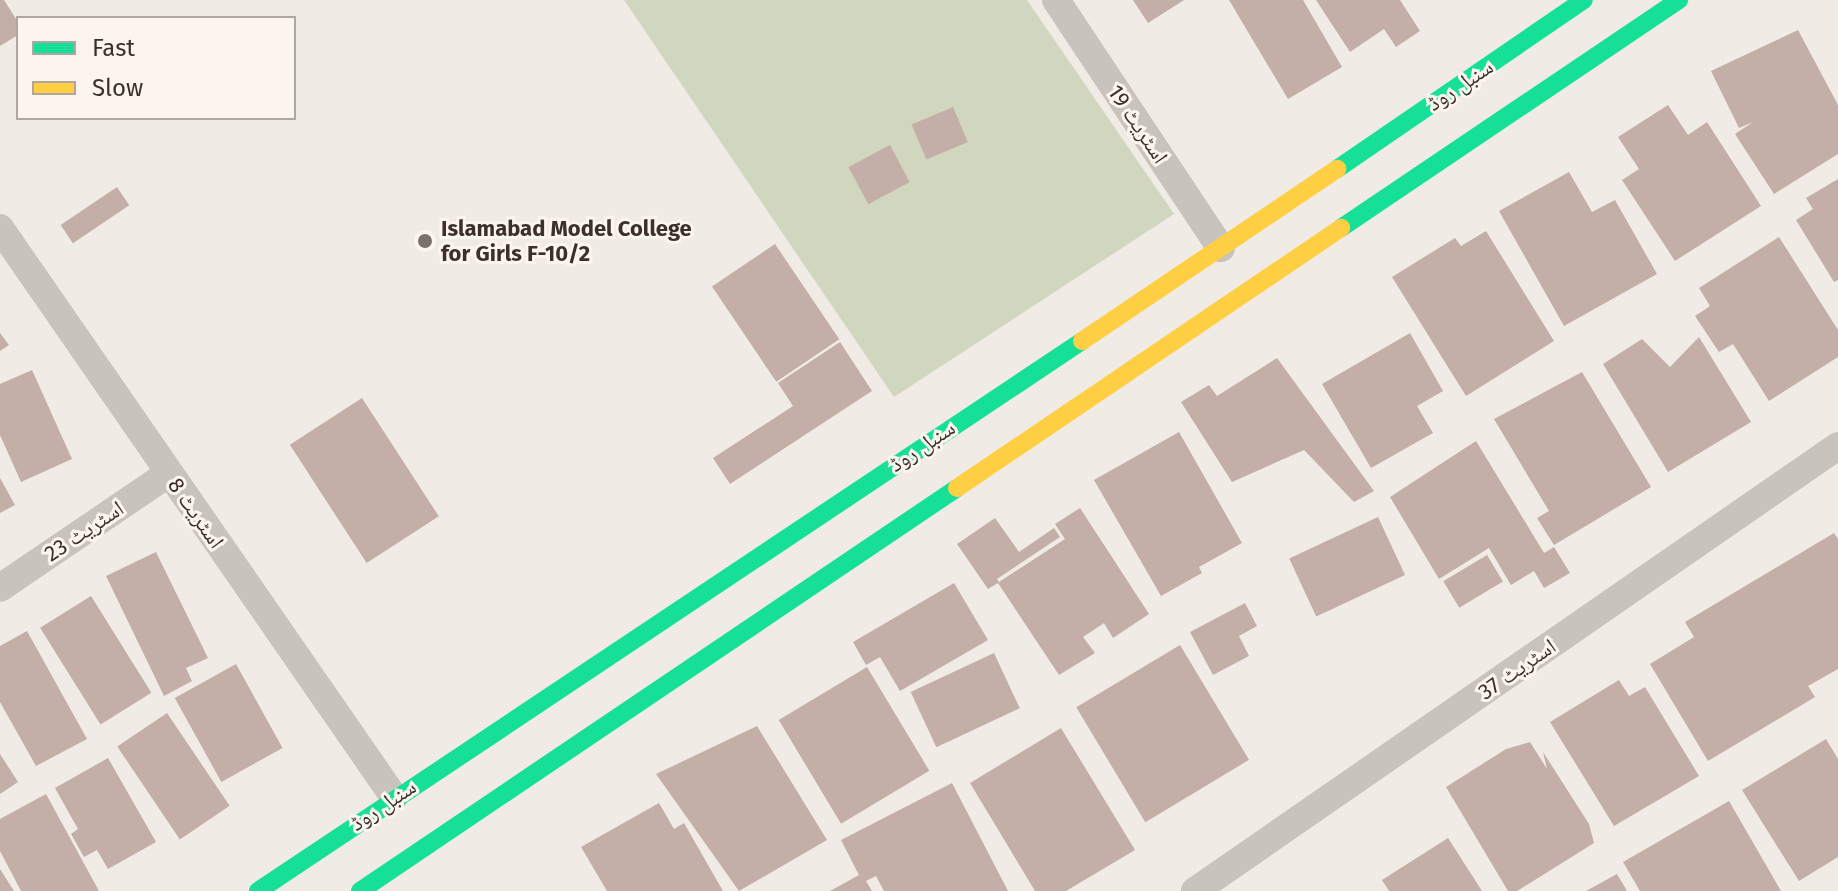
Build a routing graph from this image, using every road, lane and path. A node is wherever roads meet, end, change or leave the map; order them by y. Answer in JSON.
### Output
{"nodes":[{"id":1,"x":1056,"y":0,"type":"edge"},
{"id":2,"x":1584,"y":0,"type":"edge"},
{"id":3,"x":1679,"y":0,"type":"edge"},
{"id":4,"x":0,"y":228,"type":"edge"},
{"id":5,"x":1221,"y":248,"type":"junction"},
{"id":6,"x":1065,"y":351,"type":"junction"},
{"id":7,"x":1087,"y":383,"type":"junction"},
{"id":8,"x":1838,"y":446,"type":"edge"},
{"id":9,"x":168,"y":474,"type":"junction"},
{"id":10,"x":0,"y":588,"type":"edge"},
{"id":11,"x":394,"y":797,"type":"junction"},
{"id":12,"x":258,"y":891,"type":"edge"},
{"id":13,"x":360,"y":891,"type":"edge"},
{"id":14,"x":1195,"y":891,"type":"edge"}],
"edges":[{"from":1,"to":5,"type":"street","name":"اسٹریٹ 19"},
{"from":2,"to":5,"type":"street","name":"سنبل روڈ"},
{"from":3,"to":7,"type":"street"},
{"from":4,"to":9,"type":"street","name":"اسٹریٹ 8"},
{"from":5,"to":6,"type":"street","name":"سنبل روڈ"},
{"from":6,"to":7,"type":"street"},
{"from":6,"to":11,"type":"street","name":"سنبل روڈ"},
{"from":7,"to":13,"type":"street"},
{"from":8,"to":14,"type":"street","name":"اسٹریٹ 37"},
{"from":9,"to":10,"type":"street","name":"اسٹریٹ 23"},
{"from":9,"to":11,"type":"street","name":"اسٹریٹ 8"},
{"from":11,"to":12,"type":"street","name":"سنبل روڈ"}]}
